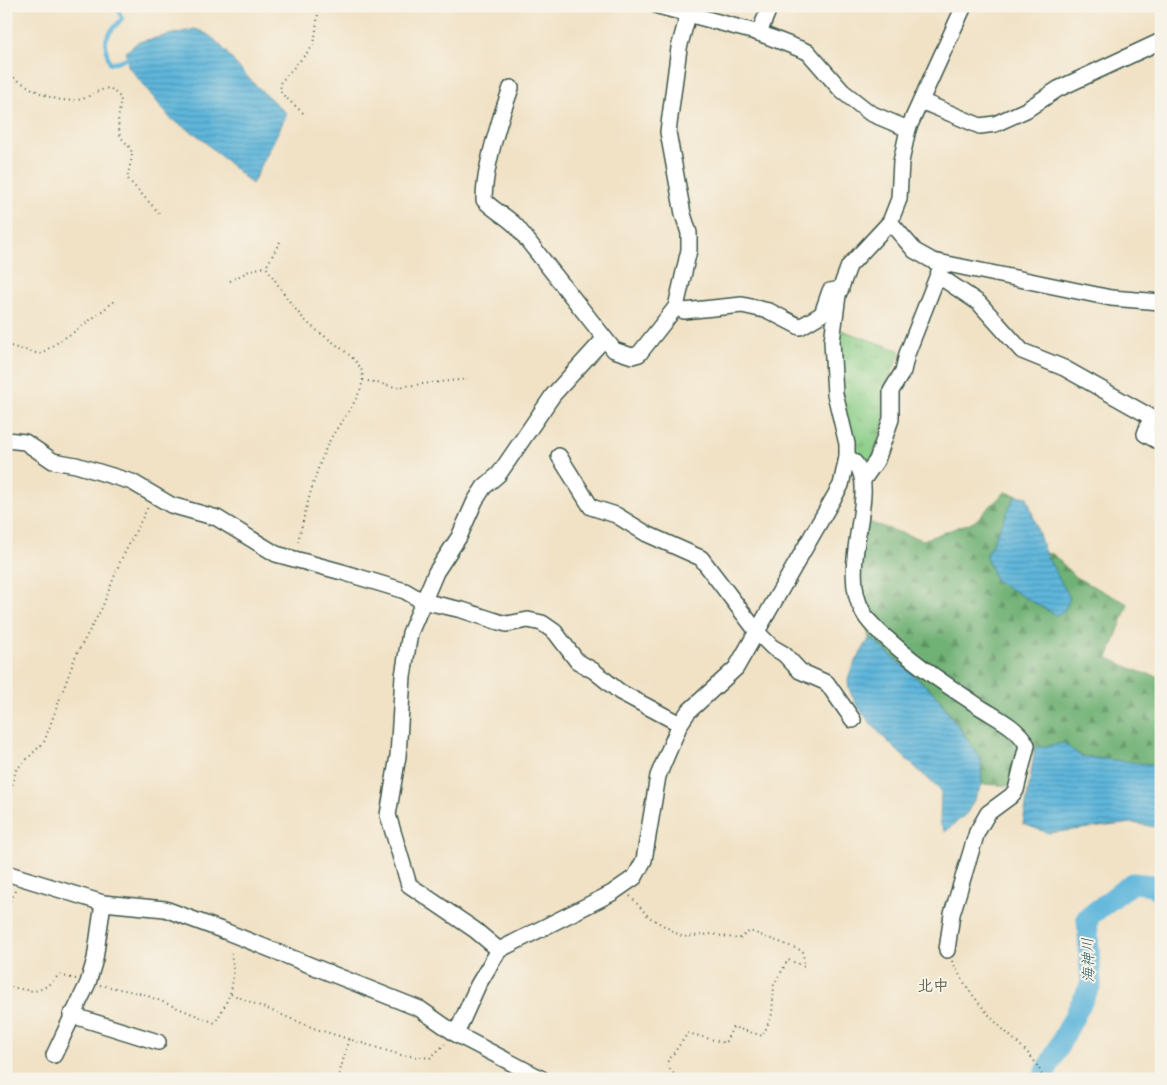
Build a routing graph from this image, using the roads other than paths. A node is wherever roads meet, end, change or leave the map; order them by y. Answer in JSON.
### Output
{"nodes":[{"id":1,"x":658,"y":6,"type":"edge"},
{"id":2,"x":770,"y":6,"type":"edge"},
{"id":3,"x":964,"y":6,"type":"edge"},
{"id":4,"x":688,"y":15,"type":"junction"},
{"id":5,"x":759,"y":33,"type":"junction"},
{"id":6,"x":1161,"y":41,"type":"edge"},
{"id":7,"x":511,"y":88,"type":"dead end"},
{"id":8,"x":920,"y":101,"type":"junction"},
{"id":9,"x":908,"y":129,"type":"junction"},
{"id":10,"x":890,"y":222,"type":"junction"},
{"id":11,"x":941,"y":270,"type":"junction"},
{"id":12,"x":840,"y":289,"type":"junction"},
{"id":13,"x":1161,"y":302,"type":"edge"},
{"id":14,"x":676,"y":307,"type":"junction"},
{"id":15,"x":604,"y":339,"type":"junction"},
{"id":16,"x":6,"y":440,"type":"edge"},
{"id":17,"x":1161,"y":443,"type":"edge"},
{"id":18,"x":559,"y":456,"type":"dead end"},
{"id":19,"x":847,"y":457,"type":"junction"},
{"id":20,"x":863,"y":480,"type":"junction"},
{"id":21,"x":422,"y":601,"type":"junction"},
{"id":22,"x":758,"y":633,"type":"junction"},
{"id":23,"x":853,"y":720,"type":"dead end"},
{"id":24,"x":680,"y":724,"type":"junction"},
{"id":25,"x":6,"y":873,"type":"edge"},
{"id":26,"x":103,"y":903,"type":"junction"},
{"id":27,"x":499,"y":950,"type":"junction"},
{"id":28,"x":947,"y":950,"type":"road end"},
{"id":29,"x":71,"y":1015,"type":"junction"},
{"id":30,"x":456,"y":1034,"type":"junction"},
{"id":31,"x":158,"y":1042,"type":"dead end"},
{"id":32,"x":54,"y":1055,"type":"dead end"},
{"id":33,"x":542,"y":1079,"type":"edge"}],
"edges":[{"from":1,"to":4,"type":"street"},
{"from":2,"to":5,"type":"street"},
{"from":3,"to":8,"type":"street"},
{"from":4,"to":5,"type":"street"},
{"from":4,"to":14,"type":"street"},
{"from":5,"to":9,"type":"street"},
{"from":6,"to":8,"type":"street"},
{"from":7,"to":15,"type":"street"},
{"from":8,"to":9,"type":"street"},
{"from":9,"to":10,"type":"street"},
{"from":10,"to":11,"type":"street"},
{"from":10,"to":12,"type":"street"},
{"from":11,"to":13,"type":"street"},
{"from":11,"to":17,"type":"street"},
{"from":11,"to":20,"type":"street"},
{"from":12,"to":14,"type":"street"},
{"from":12,"to":19,"type":"street"},
{"from":14,"to":15,"type":"street"},
{"from":15,"to":21,"type":"street"},
{"from":16,"to":21,"type":"street"},
{"from":18,"to":22,"type":"street"},
{"from":19,"to":20,"type":"street"},
{"from":19,"to":22,"type":"street"},
{"from":20,"to":28,"type":"street"},
{"from":21,"to":24,"type":"street"},
{"from":21,"to":27,"type":"street"},
{"from":22,"to":23,"type":"street"},
{"from":22,"to":24,"type":"street"},
{"from":24,"to":27,"type":"street"},
{"from":25,"to":26,"type":"street"},
{"from":26,"to":29,"type":"street"},
{"from":26,"to":30,"type":"street"},
{"from":27,"to":30,"type":"street"},
{"from":29,"to":31,"type":"street"},
{"from":29,"to":32,"type":"street"},
{"from":30,"to":33,"type":"street"}]}
